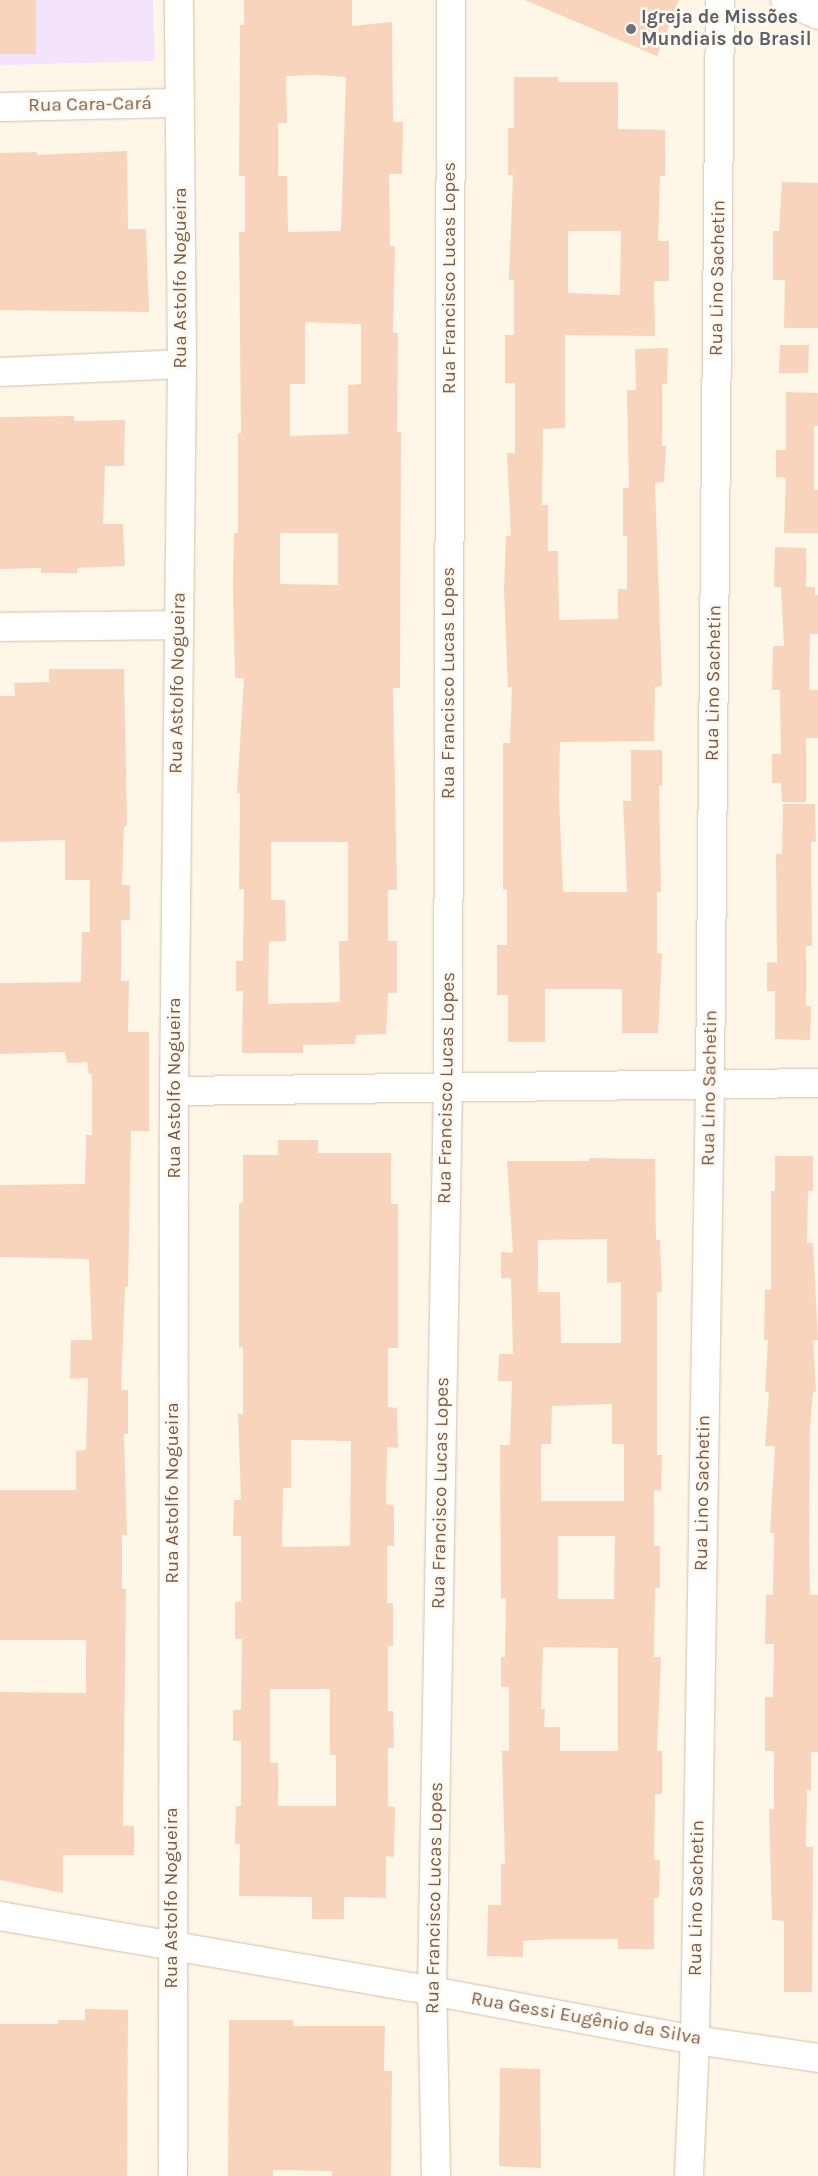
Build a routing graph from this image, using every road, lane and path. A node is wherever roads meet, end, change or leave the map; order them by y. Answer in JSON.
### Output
{"nodes":[{"id":1,"x":180,"y":0,"type":"edge"},
{"id":2,"x":451,"y":0,"type":"edge"},
{"id":3,"x":720,"y":0,"type":"edge"},
{"id":4,"x":785,"y":0,"type":"edge"},
{"id":5,"x":818,"y":15,"type":"edge"},
{"id":6,"x":180,"y":104,"type":"junction"},
{"id":7,"x":0,"y":107,"type":"edge"},
{"id":8,"x":182,"y":364,"type":"junction"},
{"id":9,"x":0,"y":372,"type":"edge"},
{"id":10,"x":178,"y":625,"type":"junction"},
{"id":11,"x":0,"y":627,"type":"edge"},
{"id":12,"x":710,"y":1083,"type":"junction"},
{"id":13,"x":818,"y":1084,"type":"edge"},
{"id":14,"x":448,"y":1086,"type":"junction"},
{"id":15,"x":174,"y":1092,"type":"junction"},
{"id":16,"x":0,"y":1916,"type":"edge"},
{"id":17,"x":171,"y":1944,"type":"junction"},
{"id":18,"x":432,"y":1991,"type":"junction"},
{"id":19,"x":694,"y":2040,"type":"junction"},
{"id":20,"x":818,"y":2058,"type":"edge"},
{"id":21,"x":173,"y":2176,"type":"edge"},
{"id":22,"x":436,"y":2176,"type":"edge"},
{"id":23,"x":689,"y":2176,"type":"edge"}],
"edges":[{"from":1,"to":6,"type":"street","name":"Rua Astolfo Nogueira"},
{"from":2,"to":14,"type":"street","name":"Rua Francisco Lucas Lopes"},
{"from":3,"to":12,"type":"street","name":"Rua Lino Sachetin"},
{"from":4,"to":5,"type":"street"},
{"from":6,"to":7,"type":"street","name":"Rua Cara-Cará"},
{"from":6,"to":8,"type":"street","name":"Rua Astolfo Nogueira"},
{"from":8,"to":9,"type":"street"},
{"from":8,"to":10,"type":"street","name":"Rua Astolfo Nogueira"},
{"from":10,"to":11,"type":"street"},
{"from":10,"to":15,"type":"street","name":"Rua Astolfo Nogueira"},
{"from":12,"to":13,"type":"street"},
{"from":12,"to":14,"type":"street"},
{"from":12,"to":19,"type":"street","name":"Rua Lino Sachetin"},
{"from":14,"to":15,"type":"street"},
{"from":14,"to":18,"type":"street","name":"Rua Francisco Lucas Lopes"},
{"from":15,"to":17,"type":"street","name":"Rua Astolfo Nogueira"},
{"from":16,"to":17,"type":"street","name":"Rua Gessi Eugênio da Silva"},
{"from":17,"to":18,"type":"street","name":"Rua Gessi Eugênio da Silva"},
{"from":17,"to":21,"type":"street","name":"Rua Astolfo Nogueira"},
{"from":18,"to":19,"type":"street","name":"Rua Gessi Eugênio da Silva"},
{"from":18,"to":22,"type":"street","name":"Rua Francisco Lucas Lopes"},
{"from":19,"to":20,"type":"street","name":"Rua Gessi Eugênio da Silva"},
{"from":19,"to":23,"type":"street","name":"Rua Lino Sachetin"}]}
